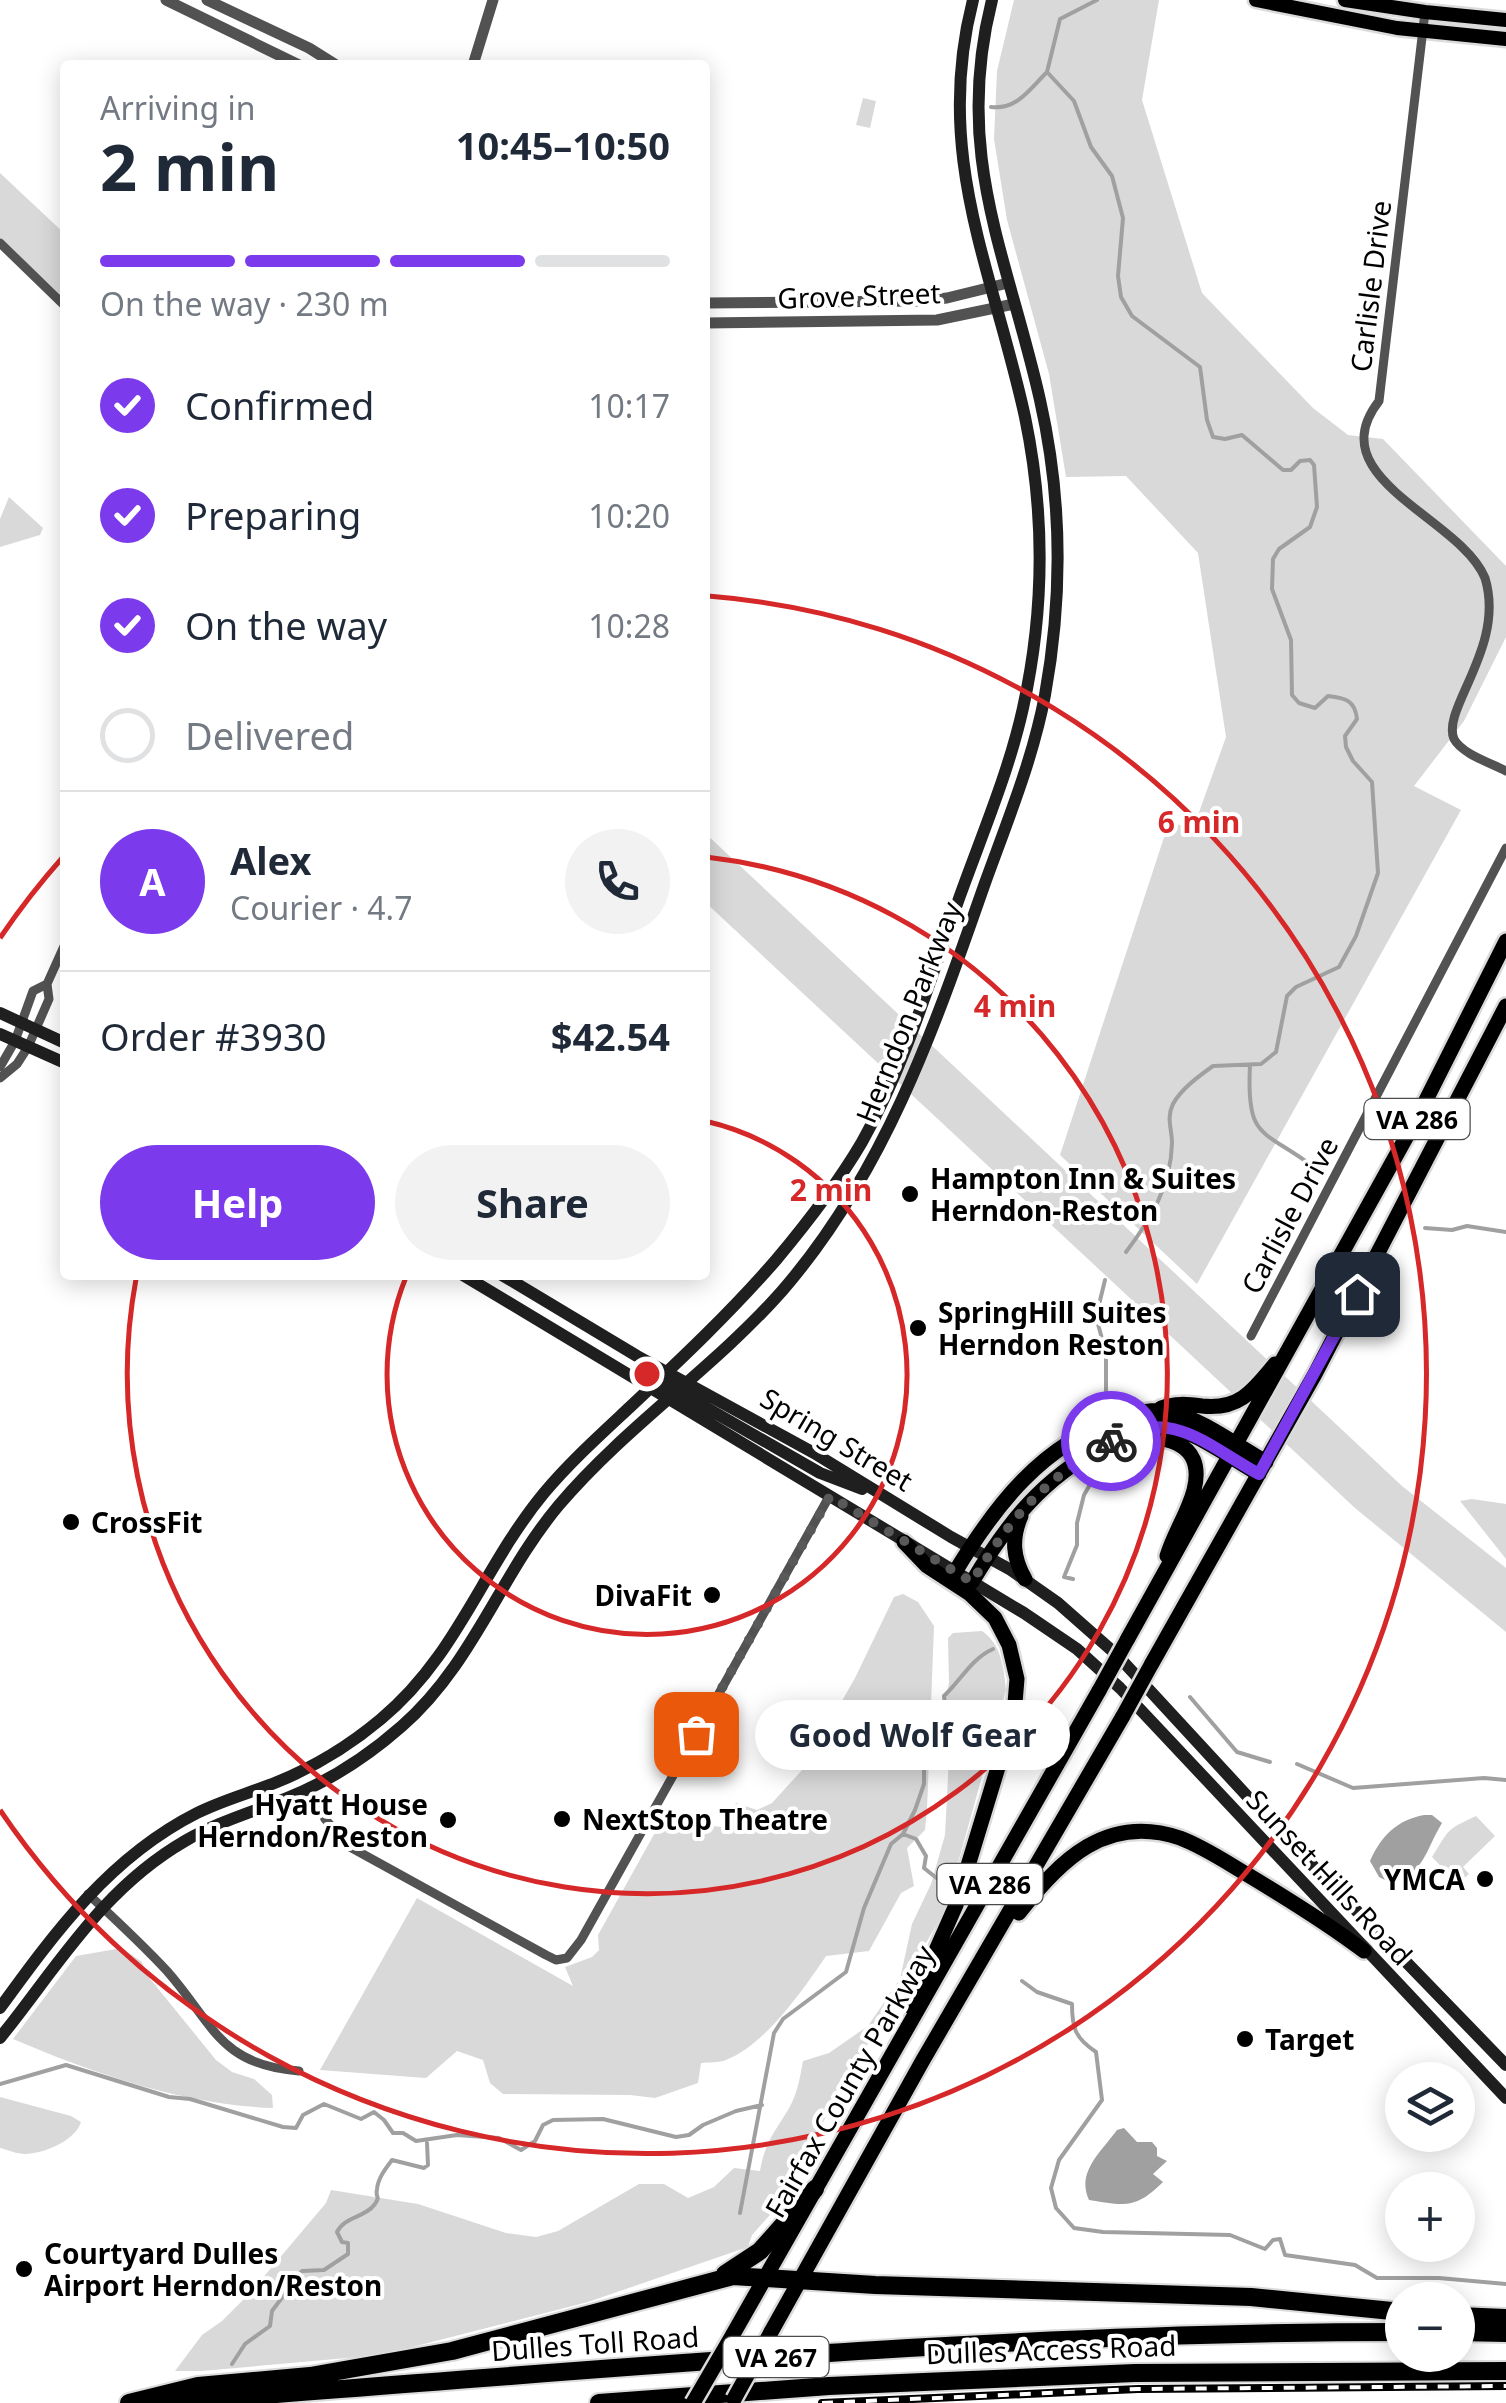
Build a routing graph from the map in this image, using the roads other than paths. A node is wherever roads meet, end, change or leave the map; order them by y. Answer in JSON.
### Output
{"nodes":[{"id":1,"x":166,"y":0,"type":"edge"},
{"id":2,"x":207,"y":0,"type":"edge"},
{"id":3,"x":493,"y":0,"type":"edge"},
{"id":4,"x":973,"y":0,"type":"edge"},
{"id":5,"x":992,"y":0,"type":"edge"},
{"id":6,"x":1256,"y":0,"type":"edge"},
{"id":7,"x":1346,"y":0,"type":"edge"},
{"id":8,"x":1425,"y":12,"type":"junction"},
{"id":9,"x":1506,"y":20,"type":"edge"},
{"id":10,"x":1423,"y":31,"type":"junction"},
{"id":11,"x":1506,"y":39,"type":"edge"},
{"id":12,"x":289,"y":60,"type":"edge"},
{"id":13,"x":328,"y":60,"type":"edge"},
{"id":14,"x":475,"y":60,"type":"edge"},
{"id":15,"x":0,"y":243,"type":"edge"},
{"id":16,"x":1008,"y":283,"type":"junction"},
{"id":17,"x":990,"y":288,"type":"junction"},
{"id":18,"x":60,"y":301,"type":"edge"},
{"id":19,"x":710,"y":303,"type":"edge"},
{"id":20,"x":1014,"y":304,"type":"junction"},
{"id":21,"x":995,"y":308,"type":"junction"},
{"id":22,"x":710,"y":322,"type":"edge"},
{"id":23,"x":1506,"y":771,"type":"edge"},
{"id":24,"x":1506,"y":848,"type":"edge"},
{"id":25,"x":1506,"y":941,"type":"edge"},
{"id":26,"x":60,"y":955,"type":"edge"},
{"id":27,"x":47,"y":984,"type":"junction"},
{"id":28,"x":1506,"y":1006,"type":"edge"},
{"id":29,"x":0,"y":1012,"type":"edge"},
{"id":30,"x":22,"y":1022,"type":"junction"},
{"id":31,"x":36,"y":1029,"type":"junction"},
{"id":32,"x":0,"y":1034,"type":"edge"},
{"id":33,"x":60,"y":1041,"type":"edge"},
{"id":34,"x":21,"y":1044,"type":"junction"},
{"id":35,"x":60,"y":1062,"type":"edge"},
{"id":36,"x":0,"y":1067,"type":"edge"},
{"id":37,"x":0,"y":1078,"type":"edge"},
{"id":38,"x":471,"y":1280,"type":"edge"},
{"id":39,"x":509,"y":1280,"type":"edge"},
{"id":40,"x":1300,"y":1334,"type":"junction"},
{"id":41,"x":1251,"y":1336,"type":"dead end"},
{"id":42,"x":658,"y":1380,"type":"junction"},
{"id":43,"x":679,"y":1392,"type":"junction"},
{"id":44,"x":1154,"y":1410,"type":"junction"},
{"id":45,"x":1104,"y":1445,"type":"junction"},
{"id":46,"x":1233,"y":1452,"type":"junction"},
{"id":47,"x":1262,"y":1468,"type":"junction"},
{"id":48,"x":830,"y":1496,"type":"junction"},
{"id":49,"x":1030,"y":1500,"type":"junction"},
{"id":50,"x":904,"y":1542,"type":"junction"},
{"id":51,"x":970,"y":1547,"type":"junction"},
{"id":52,"x":987,"y":1556,"type":"junction"},
{"id":53,"x":955,"y":1572,"type":"junction"},
{"id":54,"x":1025,"y":1579,"type":"junction"},
{"id":55,"x":972,"y":1582,"type":"junction"},
{"id":56,"x":1156,"y":1588,"type":"junction"},
{"id":57,"x":1130,"y":1670,"type":"joint"},
{"id":58,"x":1120,"y":1688,"type":"joint"},
{"id":59,"x":309,"y":1788,"type":"junction"},
{"id":60,"x":88,"y":1894,"type":"junction"},
{"id":61,"x":101,"y":1906,"type":"junction"},
{"id":62,"x":1364,"y":1951,"type":"junction"},
{"id":63,"x":982,"y":1959,"type":"junction"},
{"id":64,"x":0,"y":2008,"type":"edge"},
{"id":65,"x":0,"y":2038,"type":"edge"},
{"id":66,"x":894,"y":2052,"type":"junction"},
{"id":67,"x":1506,"y":2065,"type":"edge"},
{"id":68,"x":299,"y":2071,"type":"dead end"},
{"id":69,"x":1506,"y":2098,"type":"edge"},
{"id":70,"x":815,"y":2189,"type":"junction"},
{"id":71,"x":765,"y":2278,"type":"junction"},
{"id":72,"x":716,"y":2279,"type":"junction"},
{"id":73,"x":800,"y":2280,"type":"junction"},
{"id":74,"x":1385,"y":2310,"type":"edge"},
{"id":75,"x":1475,"y":2317,"type":"edge"},
{"id":76,"x":1506,"y":2318,"type":"edge"},
{"id":77,"x":1385,"y":2332,"type":"edge"},
{"id":78,"x":1475,"y":2332,"type":"edge"},
{"id":79,"x":1506,"y":2333,"type":"edge"},
{"id":80,"x":1506,"y":2371,"type":"edge"},
{"id":81,"x":128,"y":2403,"type":"edge"},
{"id":82,"x":152,"y":2403,"type":"edge"},
{"id":83,"x":599,"y":2403,"type":"edge"},
{"id":84,"x":693,"y":2403,"type":"edge"},
{"id":85,"x":731,"y":2403,"type":"edge"}],
"edges":[{"from":1,"to":12,"type":"street"},
{"from":2,"to":13,"type":"street"},
{"from":3,"to":14,"type":"street"},
{"from":4,"to":17,"type":"main road","name":"Herndon Parkway"},
{"from":5,"to":16,"type":"main road","name":"Herndon Parkway"},
{"from":6,"to":10,"type":"main road"},
{"from":7,"to":8,"type":"main road"},
{"from":8,"to":9,"type":"main road"},
{"from":8,"to":10,"type":"street","name":"Carlisle Drive"},
{"from":10,"to":11,"type":"main road"},
{"from":10,"to":23,"type":"street","name":"Carlisle Drive"},
{"from":15,"to":18,"type":"street"},
{"from":16,"to":17,"type":"street","name":"Grove Street"},
{"from":16,"to":20,"type":"main road","name":"Herndon Parkway"},
{"from":17,"to":19,"type":"street","name":"Grove Street"},
{"from":17,"to":21,"type":"main road","name":"Herndon Parkway"},
{"from":20,"to":21,"type":"street","name":"Grove Street"},
{"from":20,"to":43,"type":"main road","name":"Herndon Parkway"},
{"from":21,"to":22,"type":"street","name":"Grove Street"},
{"from":21,"to":42,"type":"main road","name":"Herndon Parkway"},
{"from":24,"to":41,"type":"street","name":"Carlisle Drive"},
{"from":25,"to":40,"type":"highway","name":"Fairfax County Parkway","number":"VA 286"},
{"from":26,"to":27,"type":"street"},
{"from":27,"to":30,"type":"street"},
{"from":27,"to":31,"type":"street"},
{"from":28,"to":47,"type":"highway","name":"Fairfax County Parkway","number":"VA 286"},
{"from":29,"to":30,"type":"main road"},
{"from":30,"to":31,"type":"main road"},
{"from":30,"to":34,"type":"street"},
{"from":31,"to":33,"type":"main road"},
{"from":31,"to":34,"type":"street"},
{"from":32,"to":34,"type":"main road"},
{"from":34,"to":35,"type":"main road"},
{"from":34,"to":36,"type":"street"},
{"from":34,"to":37,"type":"street"},
{"from":38,"to":42,"type":"main road","name":"Spring Street"},
{"from":39,"to":42,"type":"main road","name":"Spring Street"},
{"from":40,"to":44,"type":"highway"},
{"from":40,"to":46,"type":"highway","name":"Fairfax County Parkway","number":"VA 286"},
{"from":42,"to":43,"type":"main road","name":"Spring Street"},
{"from":42,"to":43,"type":"main road","name":"Spring Street"},
{"from":42,"to":60,"type":"main road","name":"Herndon Parkway"},
{"from":43,"to":48,"type":"main road","name":"Spring Street"},
{"from":43,"to":51,"type":"main road","name":"Spring Street"},
{"from":43,"to":59,"type":"main road","name":"Herndon Parkway"},
{"from":44,"to":46,"type":"highway"},
{"from":44,"to":51,"type":"highway"},
{"from":45,"to":46,"type":"highway"},
{"from":45,"to":49,"type":"highway"},
{"from":45,"to":56,"type":"highway"},
{"from":46,"to":47,"type":"highway"},
{"from":46,"to":56,"type":"highway","name":"Fairfax County Parkway","number":"VA 286"},
{"from":47,"to":63,"type":"highway","name":"Fairfax County Parkway","number":"VA 286","bridge":true},
{"from":48,"to":50,"type":"main road","name":"Spring Street"},
{"from":48,"to":59,"type":"street"},
{"from":49,"to":52,"type":"highway"},
{"from":49,"to":54,"type":"highway"},
{"from":50,"to":53,"type":"main road","name":"Spring Street"},
{"from":50,"to":66,"type":"highway"},
{"from":51,"to":52,"type":"main road","name":"Spring Street"},
{"from":51,"to":53,"type":"highway"},
{"from":52,"to":54,"type":"main road","name":"Spring Street"},
{"from":52,"to":55,"type":"highway"},
{"from":53,"to":55,"type":"main road","name":"Spring Street"},
{"from":54,"to":57,"type":"main road","name":"Spring Street"},
{"from":55,"to":58,"type":"main road","name":"Spring Street"},
{"from":56,"to":66,"type":"highway","name":"Fairfax County Parkway","number":"VA 286","bridge":true},
{"from":57,"to":67,"type":"main road","name":"Sunset Hills Road"},
{"from":58,"to":62,"type":"main road","name":"Sunset Hills Road"},
{"from":59,"to":61,"type":"main road","name":"Herndon Parkway"},
{"from":60,"to":61,"type":"street"},
{"from":60,"to":64,"type":"main road","name":"Herndon Parkway"},
{"from":61,"to":65,"type":"main road","name":"Herndon Parkway"},
{"from":61,"to":68,"type":"street"},
{"from":62,"to":63,"type":"highway"},
{"from":62,"to":69,"type":"main road","name":"Sunset Hills Road"},
{"from":63,"to":73,"type":"highway","name":"Fairfax County Parkway","number":"VA 286"},
{"from":66,"to":70,"type":"highway","name":"Fairfax County Parkway","number":"VA 286"},
{"from":70,"to":71,"type":"highway","name":"Fairfax County Parkway","number":"VA 286"},
{"from":70,"to":72,"type":"highway"},
{"from":71,"to":72,"type":"highway"},
{"from":71,"to":73,"type":"highway"},
{"from":71,"to":84,"type":"highway","name":"Fairfax County Parkway","number":"VA 286","bridge":true},
{"from":72,"to":81,"type":"highway"},
{"from":73,"to":74,"type":"highway"},
{"from":73,"to":85,"type":"highway","name":"Fairfax County Parkway","number":"VA 286","bridge":true},
{"from":75,"to":76,"type":"highway"},
{"from":77,"to":82,"type":"highway","name":"Dulles Toll Road","number":"VA 267"},
{"from":78,"to":79,"type":"highway"},
{"from":80,"to":83,"type":"highway","name":"Dulles Access Road"}]}
